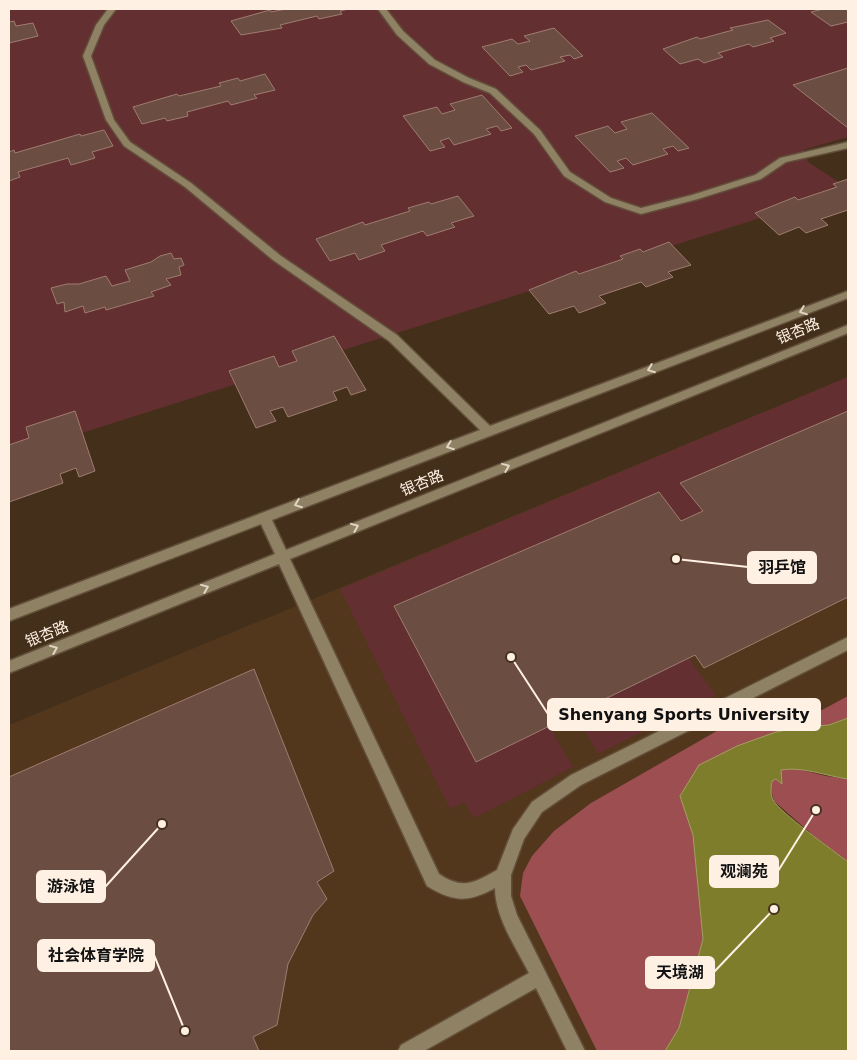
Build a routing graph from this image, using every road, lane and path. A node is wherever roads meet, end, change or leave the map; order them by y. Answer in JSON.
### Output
{"nodes":[{"id":1,"x":112,"y":9,"type":"edge"},
{"id":2,"x":382,"y":9,"type":"edge"},
{"id":3,"x":848,"y":145,"type":"edge"},
{"id":4,"x":848,"y":294,"type":"edge"},
{"id":5,"x":848,"y":329,"type":"edge"},
{"id":6,"x":488,"y":431,"type":"junction"},
{"id":7,"x":264,"y":517,"type":"junction"},
{"id":8,"x":282,"y":557,"type":"junction"},
{"id":9,"x":9,"y":615,"type":"edge"},
{"id":10,"x":848,"y":643,"type":"edge"},
{"id":11,"x":9,"y":667,"type":"edge"},
{"id":12,"x":503,"y":875,"type":"junction"},
{"id":13,"x":538,"y":977,"type":"junction"},
{"id":14,"x":407,"y":1051,"type":"edge"},
{"id":15,"x":576,"y":1051,"type":"edge"}],
"edges":[{"from":1,"to":6,"type":"street"},
{"from":2,"to":3,"type":"street"},
{"from":4,"to":6,"type":"street","one_way":true},
{"from":8,"to":5,"type":"street","name":"银杏路","one_way":true},
{"from":6,"to":7,"type":"street","one_way":true},
{"from":7,"to":8,"type":"street"},
{"from":7,"to":9,"type":"street"},
{"from":11,"to":8,"type":"street","name":"银杏路","one_way":true},
{"from":8,"to":12,"type":"street"},
{"from":10,"to":12,"type":"street"},
{"from":12,"to":13,"type":"street"},
{"from":13,"to":14,"type":"street"},
{"from":13,"to":15,"type":"street"}]}
